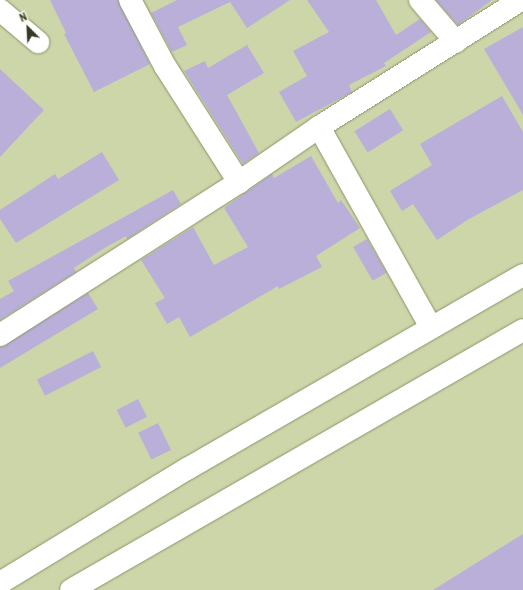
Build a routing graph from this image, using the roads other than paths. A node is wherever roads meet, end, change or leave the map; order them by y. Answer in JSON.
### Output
{"nodes":[{"id":1,"x":130,"y":0,"type":"edge"},
{"id":2,"x":420,"y":0,"type":"edge"},
{"id":3,"x":521,"y":0,"type":"edge"},
{"id":4,"x":0,"y":10,"type":"edge"},
{"id":5,"x":38,"y":42,"type":"dead end"},
{"id":6,"x":456,"y":42,"type":"junction"},
{"id":7,"x":319,"y":126,"type":"junction"},
{"id":8,"x":238,"y":182,"type":"junction"},
{"id":9,"x":523,"y":275,"type":"edge"},
{"id":10,"x":431,"y":327,"type":"junction"},
{"id":11,"x":523,"y":330,"type":"edge"},
{"id":12,"x":0,"y":335,"type":"edge"},
{"id":13,"x":0,"y":583,"type":"edge"},
{"id":14,"x":71,"y":590,"type":"edge"}],
"edges":[{"from":1,"to":8,"type":"street"},
{"from":2,"to":6,"type":"street"},
{"from":3,"to":6,"type":"street"},
{"from":4,"to":5,"type":"street"},
{"from":6,"to":7,"type":"street"},
{"from":7,"to":8,"type":"street"},
{"from":7,"to":10,"type":"street"},
{"from":8,"to":12,"type":"street"},
{"from":9,"to":10,"type":"street"},
{"from":10,"to":13,"type":"street"},
{"from":11,"to":14,"type":"street"}]}
